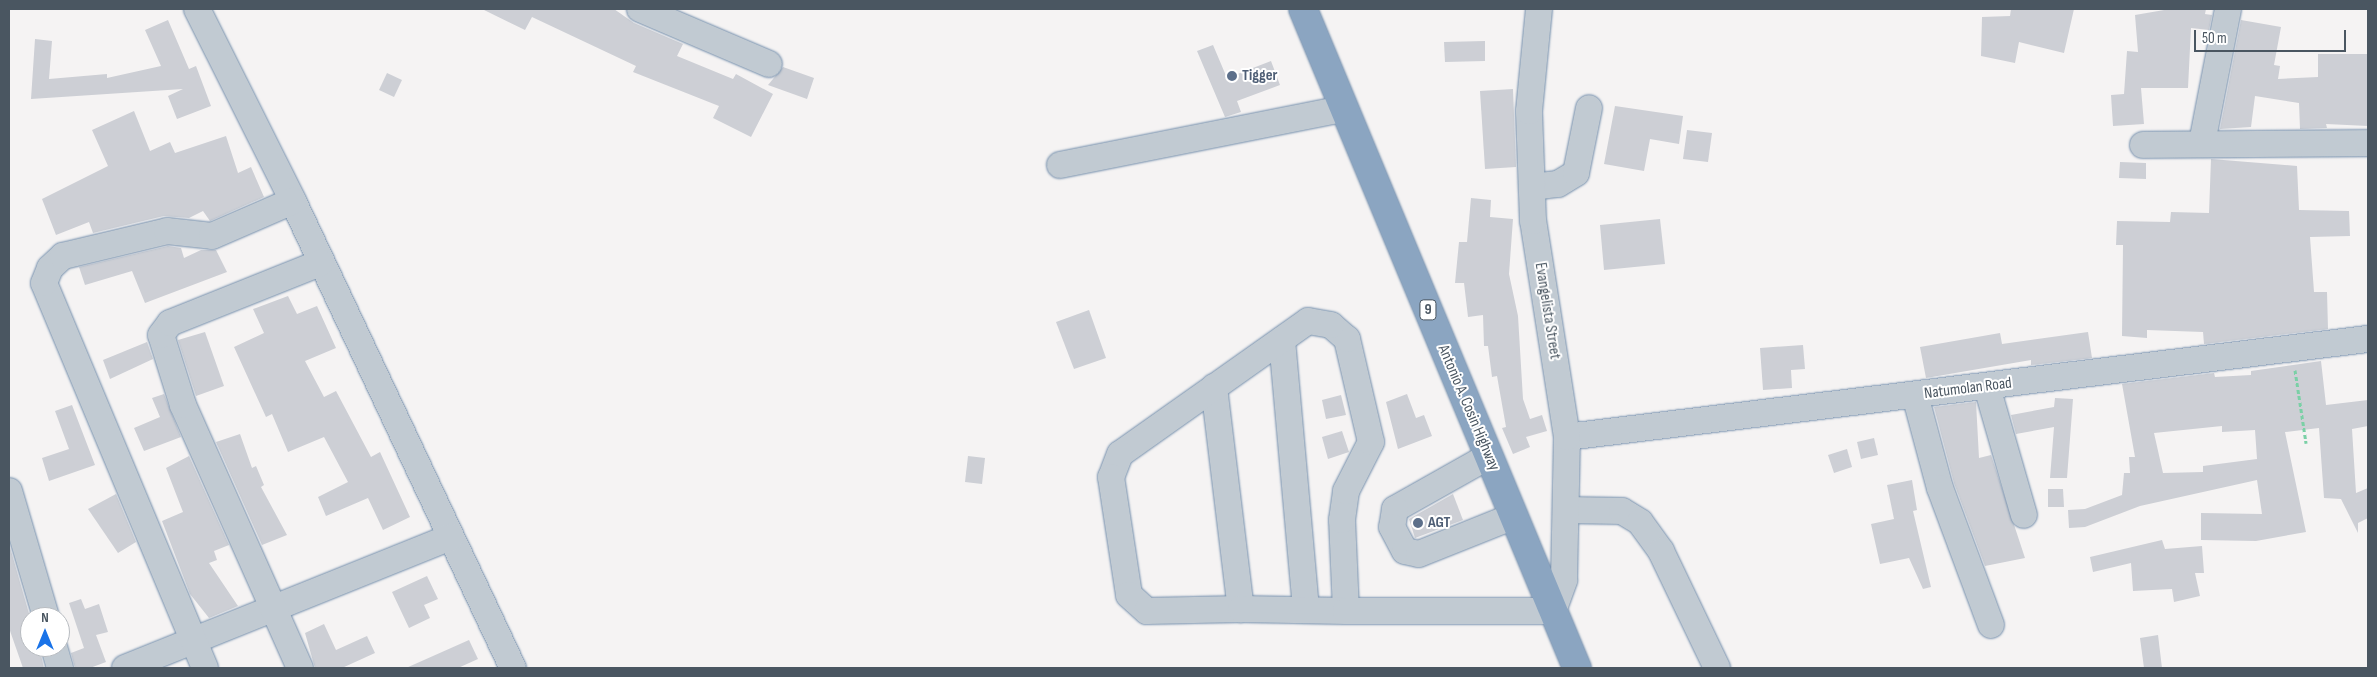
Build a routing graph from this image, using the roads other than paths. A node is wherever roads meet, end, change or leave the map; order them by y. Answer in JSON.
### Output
{"nodes":[{"id":1,"x":198,"y":9,"type":"edge"},
{"id":2,"x":640,"y":9,"type":"edge"},
{"id":3,"x":1303,"y":9,"type":"edge"},
{"id":4,"x":1539,"y":9,"type":"edge"},
{"id":5,"x":2228,"y":9,"type":"edge"},
{"id":6,"x":769,"y":64,"type":"dead end"},
{"id":7,"x":1589,"y":108,"type":"dead end"},
{"id":8,"x":1344,"y":109,"type":"junction"},
{"id":9,"x":2202,"y":143,"type":"junction"},
{"id":10,"x":2368,"y":143,"type":"edge"},
{"id":11,"x":2143,"y":145,"type":"dead end"},
{"id":12,"x":1060,"y":165,"type":"dead end"},
{"id":13,"x":1532,"y":187,"type":"junction"},
{"id":14,"x":294,"y":201,"type":"junction"},
{"id":15,"x":320,"y":263,"type":"junction"},
{"id":16,"x":2368,"y":339,"type":"edge"},
{"id":17,"x":1282,"y":340,"type":"junction"},
{"id":18,"x":1214,"y":387,"type":"junction"},
{"id":19,"x":1987,"y":387,"type":"junction"},
{"id":20,"x":1915,"y":395,"type":"junction"},
{"id":21,"x":1567,"y":437,"type":"junction"},
{"id":22,"x":1489,"y":456,"type":"junction"},
{"id":23,"x":9,"y":491,"type":"edge"},
{"id":24,"x":1567,"y":510,"type":"junction"},
{"id":25,"x":2024,"y":515,"type":"dead end"},
{"id":26,"x":1514,"y":516,"type":"junction"},
{"id":27,"x":451,"y":536,"type":"junction"},
{"id":28,"x":43,"y":607,"type":"edge"},
{"id":29,"x":1242,"y":609,"type":"junction"},
{"id":30,"x":274,"y":610,"type":"junction"},
{"id":31,"x":1306,"y":610,"type":"junction"},
{"id":32,"x":1346,"y":611,"type":"junction"},
{"id":33,"x":1553,"y":611,"type":"junction"},
{"id":34,"x":1991,"y":626,"type":"dead end"},
{"id":35,"x":193,"y":642,"type":"junction"},
{"id":36,"x":125,"y":668,"type":"edge"},
{"id":37,"x":205,"y":668,"type":"edge"},
{"id":38,"x":300,"y":668,"type":"edge"},
{"id":39,"x":513,"y":668,"type":"edge"},
{"id":40,"x":1577,"y":668,"type":"edge"},
{"id":41,"x":1718,"y":668,"type":"edge"}],
"edges":[{"from":1,"to":14,"type":"street"},
{"from":2,"to":6,"type":"street"},
{"from":3,"to":8,"type":"highway","name":"Antonio A. Cosin Highway","number":"9"},
{"from":4,"to":13,"type":"street","name":"Evangelista Street"},
{"from":5,"to":9,"type":"street"},
{"from":7,"to":13,"type":"street"},
{"from":8,"to":12,"type":"street"},
{"from":8,"to":22,"type":"highway","name":"Antonio A. Cosin Highway","number":"9"},
{"from":9,"to":10,"type":"street"},
{"from":9,"to":11,"type":"street"},
{"from":13,"to":21,"type":"street","name":"Evangelista Street"},
{"from":14,"to":15,"type":"street"},
{"from":14,"to":35,"type":"street"},
{"from":15,"to":27,"type":"street"},
{"from":15,"to":30,"type":"street"},
{"from":16,"to":19,"type":"street","name":"Natumolan Road"},
{"from":17,"to":18,"type":"street"},
{"from":17,"to":31,"type":"street"},
{"from":17,"to":32,"type":"street"},
{"from":18,"to":29,"type":"street"},
{"from":18,"to":29,"type":"street"},
{"from":19,"to":20,"type":"street","name":"Natumolan Road"},
{"from":19,"to":25,"type":"street"},
{"from":20,"to":21,"type":"street","name":"Natumolan Road"},
{"from":20,"to":34,"type":"street"},
{"from":21,"to":24,"type":"street","name":"Evangelista Street"},
{"from":22,"to":26,"type":"highway","name":"Antonio A. Cosin Highway","number":"9"},
{"from":22,"to":26,"type":"street"},
{"from":23,"to":28,"type":"street"},
{"from":24,"to":33,"type":"street","name":"Evangelista Street"},
{"from":24,"to":41,"type":"street"},
{"from":26,"to":33,"type":"highway","name":"Antonio A. Cosin Highway","number":"9"},
{"from":27,"to":30,"type":"street"},
{"from":27,"to":39,"type":"street"},
{"from":29,"to":31,"type":"street"},
{"from":30,"to":35,"type":"street"},
{"from":30,"to":38,"type":"street"},
{"from":31,"to":32,"type":"street"},
{"from":32,"to":33,"type":"street"},
{"from":33,"to":40,"type":"highway","name":"Antonio A. Cosin Highway","number":"9"},
{"from":35,"to":36,"type":"street"},
{"from":35,"to":37,"type":"street"}]}
